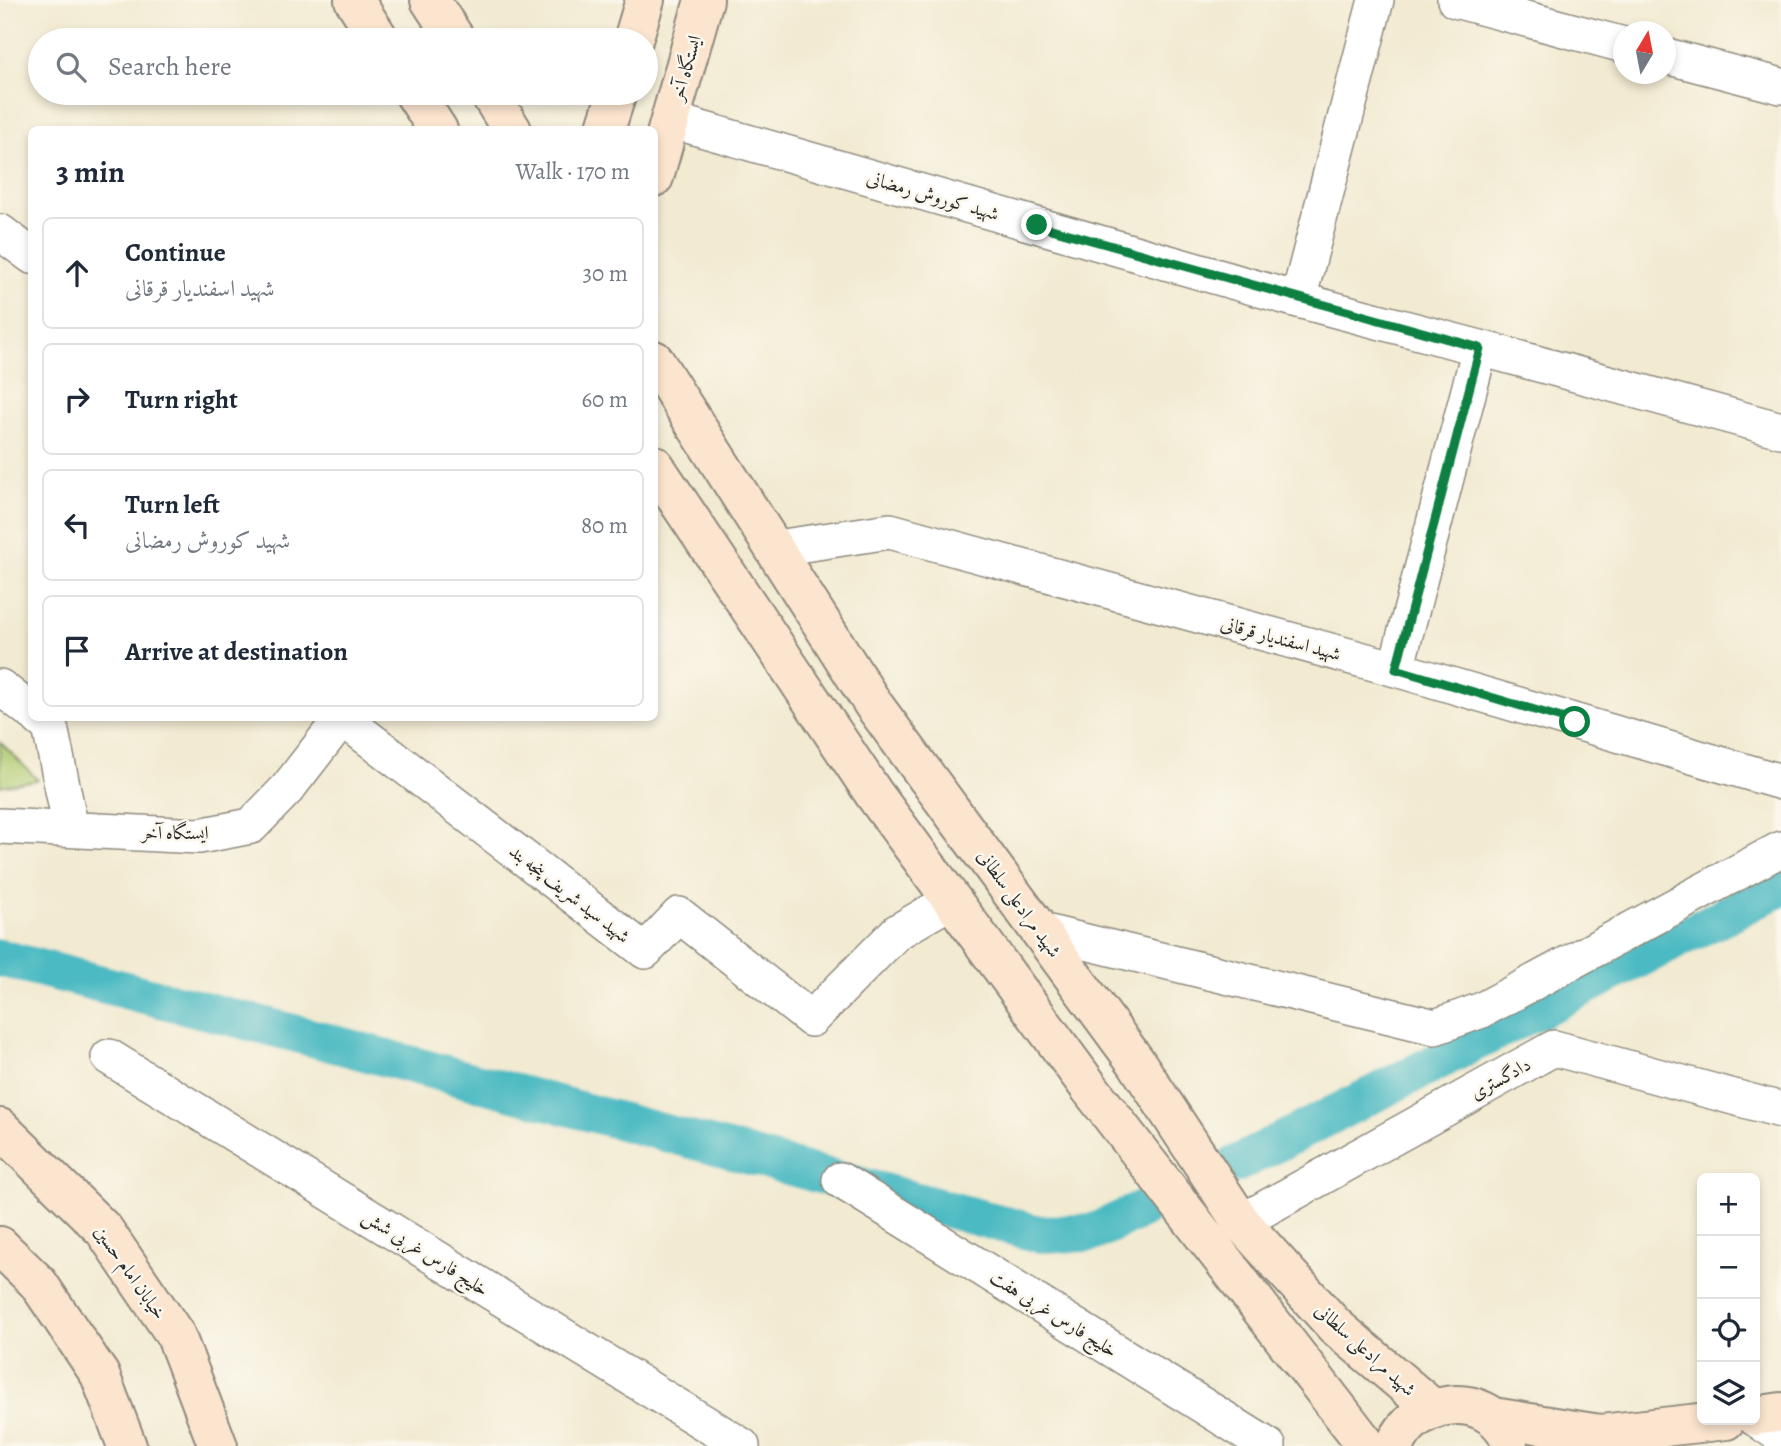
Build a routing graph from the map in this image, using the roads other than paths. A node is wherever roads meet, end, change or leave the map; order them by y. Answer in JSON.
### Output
{"nodes":[{"id":1,"x":354,"y":0,"type":"edge"},
{"id":2,"x":430,"y":0,"type":"edge"},
{"id":3,"x":645,"y":0,"type":"edge"},
{"id":4,"x":704,"y":0,"type":"edge"},
{"id":5,"x":1376,"y":0,"type":"edge"},
{"id":6,"x":1455,"y":0,"type":"edge"},
{"id":7,"x":372,"y":28,"type":"edge"},
{"id":8,"x":448,"y":28,"type":"edge"},
{"id":9,"x":637,"y":28,"type":"edge"},
{"id":10,"x":1613,"y":42,"type":"edge"},
{"id":11,"x":1676,"y":59,"type":"edge"},
{"id":12,"x":1781,"y":86,"type":"edge"},
{"id":13,"x":422,"y":105,"type":"edge"},
{"id":14,"x":496,"y":105,"type":"edge"},
{"id":15,"x":613,"y":105,"type":"edge"},
{"id":16,"x":670,"y":120,"type":"junction"},
{"id":17,"x":436,"y":126,"type":"edge"},
{"id":18,"x":510,"y":126,"type":"edge"},
{"id":19,"x":606,"y":126,"type":"edge"},
{"id":20,"x":658,"y":163,"type":"edge"},
{"id":21,"x":0,"y":232,"type":"edge"},
{"id":22,"x":28,"y":253,"type":"edge"},
{"id":23,"x":1298,"y":300,"type":"junction"},
{"id":24,"x":1480,"y":348,"type":"junction"},
{"id":25,"x":658,"y":371,"type":"edge"},
{"id":26,"x":1781,"y":430,"type":"edge"},
{"id":27,"x":658,"y":471,"type":"edge"},
{"id":28,"x":777,"y":548,"type":"junction"},
{"id":29,"x":1396,"y":669,"type":"junction"},
{"id":30,"x":0,"y":687,"type":"edge"},
{"id":31,"x":28,"y":709,"type":"edge"},
{"id":32,"x":43,"y":721,"type":"edge"},
{"id":33,"x":340,"y":721,"type":"edge"},
{"id":34,"x":346,"y":721,"type":"edge"},
{"id":35,"x":898,"y":737,"type":"junction"},
{"id":36,"x":853,"y":764,"type":"junction"},
{"id":37,"x":1781,"y":782,"type":"edge"},
{"id":38,"x":0,"y":826,"type":"edge"},
{"id":39,"x":71,"y":829,"type":"junction"},
{"id":40,"x":1781,"y":849,"type":"edge"},
{"id":41,"x":952,"y":900,"type":"junction"},
{"id":42,"x":1041,"y":931,"type":"junction"},
{"id":43,"x":110,"y":1057,"type":"dead end"},
{"id":44,"x":1781,"y":1110,"type":"edge"},
{"id":45,"x":0,"y":1128,"type":"edge"},
{"id":46,"x":840,"y":1180,"type":"dead end"},
{"id":47,"x":1241,"y":1222,"type":"junction"},
{"id":48,"x":1206,"y":1238,"type":"junction"},
{"id":49,"x":0,"y":1246,"type":"edge"},
{"id":50,"x":1432,"y":1408,"type":"junction"},
{"id":51,"x":1781,"y":1412,"type":"edge"},
{"id":52,"x":1760,"y":1416,"type":"edge"},
{"id":53,"x":1760,"y":1421,"type":"edge"},
{"id":54,"x":1697,"y":1423,"type":"edge"},
{"id":55,"x":1503,"y":1432,"type":"edge"},
{"id":56,"x":1781,"y":1436,"type":"edge"},
{"id":57,"x":127,"y":1446,"type":"edge"},
{"id":58,"x":218,"y":1446,"type":"edge"},
{"id":59,"x":742,"y":1446,"type":"edge"},
{"id":60,"x":1268,"y":1446,"type":"edge"},
{"id":61,"x":1367,"y":1446,"type":"edge"},
{"id":62,"x":1395,"y":1446,"type":"edge"}],
"edges":[{"from":1,"to":7,"type":"street"},
{"from":2,"to":8,"type":"street"},
{"from":3,"to":9,"type":"street"},
{"from":4,"to":16,"type":"street","name":"ایستگاه آخر"},
{"from":5,"to":23,"type":"street"},
{"from":6,"to":10,"type":"street"},
{"from":11,"to":12,"type":"street"},
{"from":13,"to":17,"type":"street"},
{"from":14,"to":18,"type":"street"},
{"from":15,"to":19,"type":"street"},
{"from":16,"to":20,"type":"street","name":"ایستگاه آخر"},
{"from":16,"to":23,"type":"street","name":"شهید کوروش رمضانی"},
{"from":21,"to":22,"type":"street"},
{"from":23,"to":24,"type":"street","name":"شهید کوروش رمضانی"},
{"from":24,"to":26,"type":"street","name":"شهید کوروش رمضانی"},
{"from":24,"to":29,"type":"street"},
{"from":25,"to":28,"type":"street","name":"شهید مرادعلی سلطانی"},
{"from":27,"to":36,"type":"street"},
{"from":28,"to":29,"type":"street","name":"شهید اسفندیار قرقانی"},
{"from":28,"to":35,"type":"street","name":"شهید مرادعلی سلطانی"},
{"from":29,"to":37,"type":"street","name":"شهید اسفندیار قرقانی"},
{"from":30,"to":31,"type":"street"},
{"from":32,"to":39,"type":"street"},
{"from":33,"to":39,"type":"street","name":"ایستگاه آخر"},
{"from":34,"to":41,"type":"street","name":"شهید سید شریف پنجه بند"},
{"from":35,"to":36,"type":"street"},
{"from":35,"to":42,"type":"street","name":"شهید مرادعلی سلطانی"},
{"from":36,"to":41,"type":"street"},
{"from":38,"to":39,"type":"street","name":"ایستگاه آخر"},
{"from":40,"to":42,"type":"street"},
{"from":41,"to":48,"type":"street"},
{"from":42,"to":47,"type":"street","name":"شهید مرادعلی سلطانی"},
{"from":43,"to":59,"type":"street","name":"خلیج فارس غربی شش"},
{"from":44,"to":47,"type":"street","name":"دادگستری"},
{"from":45,"to":58,"type":"street","name":"خیابان امام حسین"},
{"from":46,"to":60,"type":"street","name":"خلیج فارس غربی هفت"},
{"from":47,"to":48,"type":"street"},
{"from":47,"to":50,"type":"street","name":"شهید مرادعلی سلطانی"},
{"from":48,"to":61,"type":"street"},
{"from":49,"to":57,"type":"street"},
{"from":50,"to":55,"type":"street"},
{"from":50,"to":62,"type":"street"},
{"from":51,"to":52,"type":"street"},
{"from":53,"to":56,"type":"street"},
{"from":54,"to":55,"type":"street"}]}
